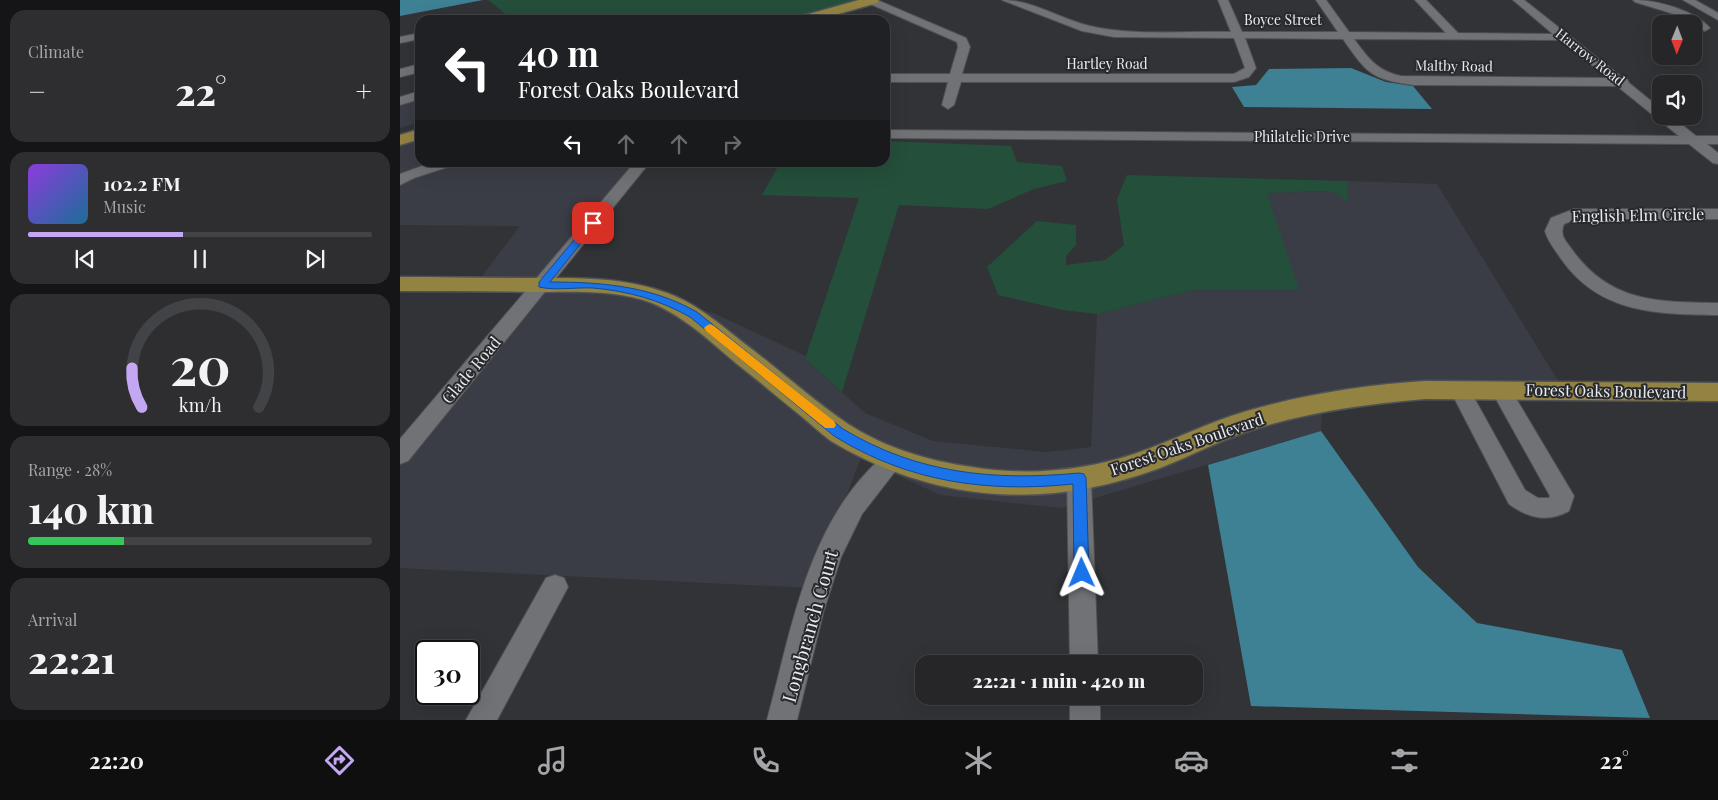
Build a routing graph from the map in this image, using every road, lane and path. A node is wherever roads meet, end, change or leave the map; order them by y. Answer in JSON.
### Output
{"nodes":[{"id":1,"x":872,"y":0,"type":"edge"},
{"id":2,"x":1007,"y":0,"type":"edge"},
{"id":3,"x":1223,"y":0,"type":"edge"},
{"id":4,"x":1322,"y":0,"type":"edge"},
{"id":5,"x":1420,"y":0,"type":"edge"},
{"id":6,"x":1518,"y":0,"type":"edge"},
{"id":7,"x":1638,"y":0,"type":"edge"},
{"id":8,"x":1688,"y":0,"type":"edge"},
{"id":9,"x":820,"y":15,"type":"edge"},
{"id":10,"x":1718,"y":17,"type":"edge"},
{"id":11,"x":1712,"y":29,"type":"edge"},
{"id":12,"x":1238,"y":35,"type":"junction"},
{"id":13,"x":1346,"y":35,"type":"junction"},
{"id":14,"x":1455,"y":36,"type":"junction"},
{"id":15,"x":1565,"y":36,"type":"junction"},
{"id":16,"x":415,"y":37,"type":"edge"},
{"id":17,"x":400,"y":40,"type":"edge"},
{"id":18,"x":415,"y":69,"type":"edge"},
{"id":19,"x":400,"y":73,"type":"edge"},
{"id":20,"x":890,"y":78,"type":"edge"},
{"id":21,"x":956,"y":78,"type":"junction"},
{"id":22,"x":1623,"y":82,"type":"junction"},
{"id":23,"x":415,"y":96,"type":"edge"},
{"id":24,"x":400,"y":101,"type":"edge"},
{"id":25,"x":948,"y":105,"type":"dead end"},
{"id":26,"x":1652,"y":107,"type":"edge"},
{"id":27,"x":1674,"y":125,"type":"edge"},
{"id":28,"x":415,"y":128,"type":"edge"},
{"id":29,"x":400,"y":132,"type":"edge"},
{"id":30,"x":890,"y":134,"type":"edge"},
{"id":31,"x":415,"y":136,"type":"edge"},
{"id":32,"x":1692,"y":139,"type":"junction"},
{"id":33,"x":400,"y":140,"type":"edge"},
{"id":34,"x":1718,"y":140,"type":"edge"},
{"id":35,"x":1718,"y":160,"type":"edge"},
{"id":36,"x":434,"y":167,"type":"edge"},
{"id":37,"x":639,"y":167,"type":"edge"},
{"id":38,"x":400,"y":181,"type":"edge"},
{"id":39,"x":1718,"y":214,"type":"edge"},
{"id":40,"x":400,"y":284,"type":"edge"},
{"id":41,"x":542,"y":285,"type":"junction"},
{"id":42,"x":1718,"y":309,"type":"edge"},
{"id":43,"x":1460,"y":390,"type":"junction"},
{"id":44,"x":1501,"y":390,"type":"junction"},
{"id":45,"x":1716,"y":395,"type":"edge"},
{"id":46,"x":400,"y":455,"type":"edge"},
{"id":47,"x":893,"y":460,"type":"junction"},
{"id":48,"x":1079,"y":478,"type":"junction"},
{"id":49,"x":555,"y":587,"type":"dead end"},
{"id":50,"x":1084,"y":655,"type":"edge"},
{"id":51,"x":1085,"y":705,"type":"edge"},
{"id":52,"x":482,"y":720,"type":"edge"},
{"id":53,"x":782,"y":720,"type":"edge"},
{"id":54,"x":1085,"y":720,"type":"edge"}],
"edges":[{"from":1,"to":9,"type":"main road"},
{"from":1,"to":21,"type":"street"},
{"from":2,"to":12,"type":"street","name":"Boyce Street"},
{"from":3,"to":12,"type":"street","name":"Hartley Road"},
{"from":4,"to":13,"type":"street","name":"Maltby Road"},
{"from":5,"to":14,"type":"street"},
{"from":6,"to":15,"type":"street","name":"Harrow Road"},
{"from":7,"to":11,"type":"street"},
{"from":8,"to":10,"type":"street"},
{"from":12,"to":13,"type":"street","name":"Boyce Street"},
{"from":12,"to":21,"type":"street","name":"Hartley Road"},
{"from":13,"to":14,"type":"street","name":"Boyce Street"},
{"from":13,"to":22,"type":"street","name":"Maltby Road"},
{"from":14,"to":15,"type":"street","name":"Boyce Street"},
{"from":15,"to":22,"type":"street","name":"Harrow Road"},
{"from":16,"to":17,"type":"street"},
{"from":18,"to":19,"type":"street"},
{"from":20,"to":21,"type":"street","name":"Hartley Road"},
{"from":21,"to":25,"type":"street"},
{"from":22,"to":26,"type":"street","name":"Harrow Road"},
{"from":23,"to":24,"type":"street"},
{"from":27,"to":32,"type":"street","name":"Harrow Road"},
{"from":28,"to":29,"type":"main road"},
{"from":30,"to":32,"type":"street","name":"Philatelic Drive"},
{"from":31,"to":33,"type":"main road"},
{"from":32,"to":34,"type":"street","name":"Philatelic Drive"},
{"from":32,"to":35,"type":"street","name":"Harrow Road"},
{"from":36,"to":38,"type":"street"},
{"from":37,"to":41,"type":"street","name":"Glade Road"},
{"from":39,"to":42,"type":"street","name":"English Elm Circle"},
{"from":40,"to":41,"type":"main road","name":"Forest Oaks Boulevard"},
{"from":41,"to":46,"type":"street","name":"Glade Road"},
{"from":41,"to":47,"type":"main road","name":"Forest Oaks Boulevard"},
{"from":43,"to":44,"type":"main road","name":"Forest Oaks Boulevard"},
{"from":43,"to":44,"type":"street","name":"Forest Oaks Boulevard"},
{"from":43,"to":48,"type":"main road","name":"Forest Oaks Boulevard"},
{"from":44,"to":45,"type":"main road","name":"Forest Oaks Boulevard"},
{"from":47,"to":48,"type":"main road","name":"Forest Oaks Boulevard"},
{"from":47,"to":53,"type":"street","name":"Longbranch Court"},
{"from":48,"to":50,"type":"street"},
{"from":49,"to":52,"type":"street"},
{"from":51,"to":54,"type":"street"}]}
